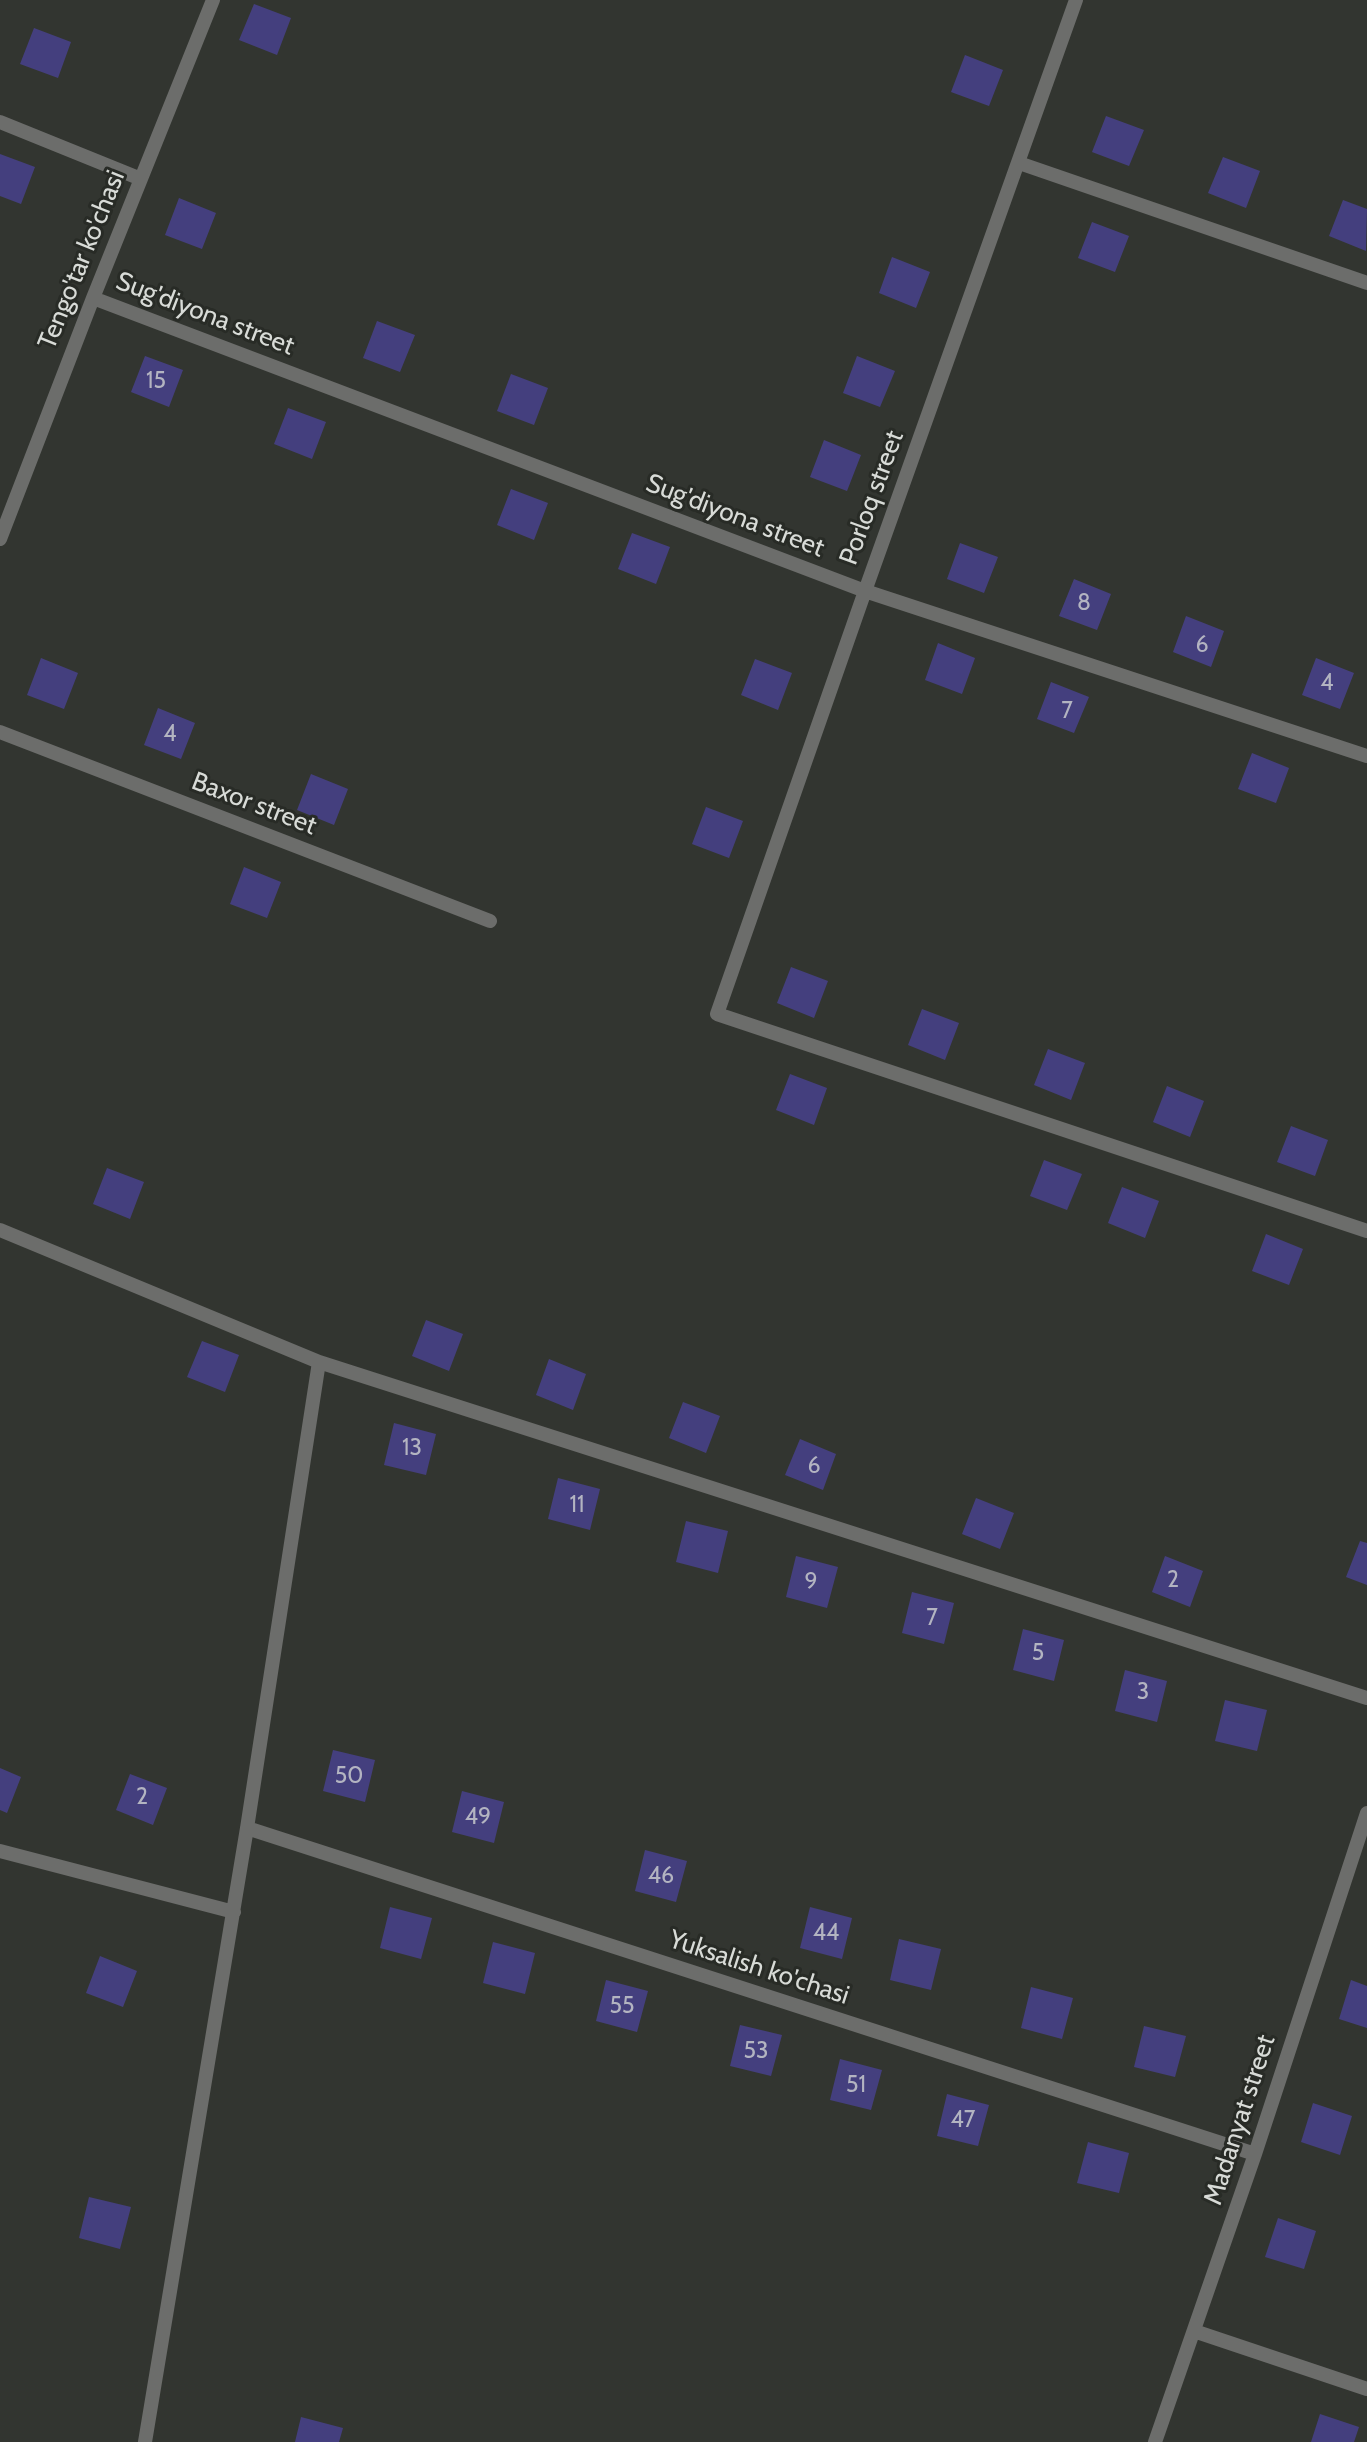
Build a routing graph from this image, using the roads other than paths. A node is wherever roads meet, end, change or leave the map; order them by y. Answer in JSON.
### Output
{"nodes":[{"id":1,"x":213,"y":0,"type":"edge"},
{"id":2,"x":1076,"y":0,"type":"edge"},
{"id":3,"x":0,"y":122,"type":"edge"},
{"id":4,"x":1019,"y":163,"type":"junction"},
{"id":5,"x":141,"y":178,"type":"junction"},
{"id":6,"x":1367,"y":282,"type":"edge"},
{"id":7,"x":93,"y":298,"type":"junction"},
{"id":8,"x":0,"y":539,"type":"edge"},
{"id":9,"x":865,"y":591,"type":"junction"},
{"id":10,"x":0,"y":732,"type":"edge"},
{"id":11,"x":1367,"y":756,"type":"edge"},
{"id":12,"x":489,"y":922,"type":"dead end"},
{"id":13,"x":0,"y":1230,"type":"edge"},
{"id":14,"x":1367,"y":1230,"type":"edge"},
{"id":15,"x":319,"y":1362,"type":"junction"},
{"id":16,"x":1367,"y":1699,"type":"edge"},
{"id":17,"x":1367,"y":1813,"type":"edge"},
{"id":18,"x":247,"y":1828,"type":"junction"},
{"id":19,"x":0,"y":1851,"type":"edge"},
{"id":20,"x":234,"y":1912,"type":"junction"},
{"id":21,"x":1255,"y":2154,"type":"junction"},
{"id":22,"x":1194,"y":2331,"type":"junction"},
{"id":23,"x":1367,"y":2389,"type":"edge"},
{"id":24,"x":145,"y":2442,"type":"edge"},
{"id":25,"x":1156,"y":2442,"type":"edge"}],
"edges":[{"from":1,"to":5,"type":"street","name":"Tengo'tar ko'chasi"},
{"from":2,"to":4,"type":"street","name":"Porloq street"},
{"from":3,"to":5,"type":"street"},
{"from":4,"to":6,"type":"street"},
{"from":4,"to":9,"type":"street","name":"Porloq street"},
{"from":5,"to":7,"type":"street","name":"Tengo'tar ko'chasi"},
{"from":7,"to":8,"type":"street","name":"Tengo'tar ko'chasi"},
{"from":7,"to":9,"type":"street","name":"Sug'diyona street"},
{"from":9,"to":11,"type":"street","name":"Sug'diyona street"},
{"from":9,"to":14,"type":"street","name":"Porloq street"},
{"from":10,"to":12,"type":"street","name":"Baxor street"},
{"from":13,"to":15,"type":"street"},
{"from":15,"to":16,"type":"street"},
{"from":15,"to":18,"type":"street"},
{"from":17,"to":21,"type":"street","name":"Madanyat street"},
{"from":18,"to":20,"type":"street"},
{"from":18,"to":21,"type":"street","name":"Yuksalish ko'chasi"},
{"from":19,"to":20,"type":"street"},
{"from":20,"to":24,"type":"street"},
{"from":21,"to":22,"type":"street","name":"Madanyat street"},
{"from":22,"to":23,"type":"street"},
{"from":22,"to":25,"type":"street","name":"Madanyat street"}]}
